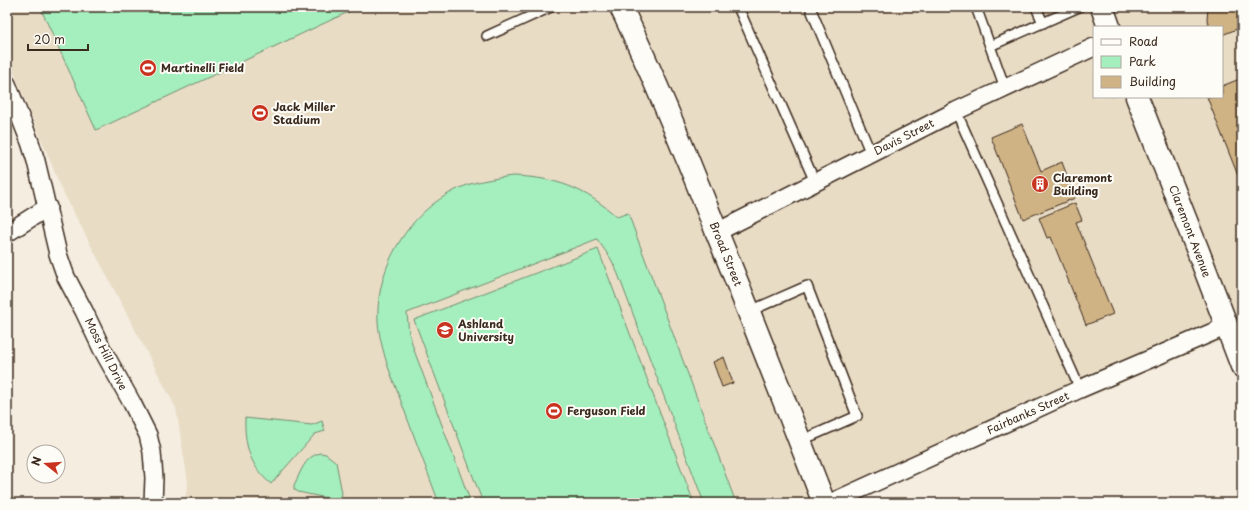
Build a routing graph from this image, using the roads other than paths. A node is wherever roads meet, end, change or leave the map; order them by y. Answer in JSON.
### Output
{"nodes":[{"id":1,"x":551,"y":7,"type":"edge"},
{"id":2,"x":620,"y":7,"type":"edge"},
{"id":3,"x":738,"y":7,"type":"edge"},
{"id":4,"x":810,"y":7,"type":"edge"},
{"id":5,"x":976,"y":7,"type":"edge"},
{"id":6,"x":1036,"y":7,"type":"edge"},
{"id":7,"x":1079,"y":7,"type":"edge"},
{"id":8,"x":1102,"y":7,"type":"edge"},
{"id":9,"x":1043,"y":23,"type":"junction"},
{"id":10,"x":1109,"y":26,"type":"edge"},
{"id":11,"x":486,"y":36,"type":"dead end"},
{"id":12,"x":990,"y":46,"type":"junction"},
{"id":13,"x":1093,"y":47,"type":"edge"},
{"id":14,"x":7,"y":84,"type":"edge"},
{"id":15,"x":1005,"y":88,"type":"junction"},
{"id":16,"x":1137,"y":98,"type":"edge"},
{"id":17,"x":956,"y":111,"type":"junction"},
{"id":18,"x":871,"y":154,"type":"junction"},
{"id":19,"x":815,"y":182,"type":"junction"},
{"id":20,"x":48,"y":207,"type":"junction"},
{"id":21,"x":717,"y":232,"type":"junction"},
{"id":22,"x":7,"y":233,"type":"edge"},
{"id":23,"x":750,"y":311,"type":"junction"},
{"id":24,"x":1227,"y":326,"type":"junction"},
{"id":25,"x":1242,"y":366,"type":"edge"},
{"id":26,"x":1080,"y":389,"type":"junction"},
{"id":27,"x":800,"y":440,"type":"junction"},
{"id":28,"x":153,"y":503,"type":"edge"},
{"id":29,"x":824,"y":503,"type":"edge"},
{"id":30,"x":830,"y":503,"type":"edge"}],
"edges":[{"from":1,"to":11,"type":"lane"},
{"from":2,"to":21,"type":"street","name":"Broad Street"},
{"from":3,"to":19,"type":"lane"},
{"from":4,"to":18,"type":"lane"},
{"from":5,"to":12,"type":"lane"},
{"from":6,"to":9,"type":"lane"},
{"from":7,"to":9,"type":"lane"},
{"from":8,"to":10,"type":"street"},
{"from":9,"to":12,"type":"lane"},
{"from":12,"to":15,"type":"lane"},
{"from":13,"to":15,"type":"street","name":"Davis Street"},
{"from":14,"to":20,"type":"street","name":"Moss Hill Drive"},
{"from":15,"to":17,"type":"street","name":"Davis Street"},
{"from":16,"to":24,"type":"street","name":"Claremont Avenue"},
{"from":17,"to":18,"type":"street","name":"Davis Street"},
{"from":17,"to":26,"type":"lane"},
{"from":18,"to":19,"type":"street","name":"Davis Street"},
{"from":19,"to":21,"type":"street","name":"Davis Street"},
{"from":20,"to":22,"type":"street"},
{"from":20,"to":28,"type":"street","name":"Moss Hill Drive"},
{"from":21,"to":23,"type":"street","name":"Broad Street"},
{"from":23,"to":27,"type":"street","name":"Broad Street"},
{"from":23,"to":27,"type":"lane"},
{"from":24,"to":25,"type":"street","name":"Claremont Avenue"},
{"from":24,"to":26,"type":"street","name":"Fairbanks Street"},
{"from":26,"to":30,"type":"street","name":"Fairbanks Street"},
{"from":27,"to":29,"type":"street","name":"Broad Street"}]}
